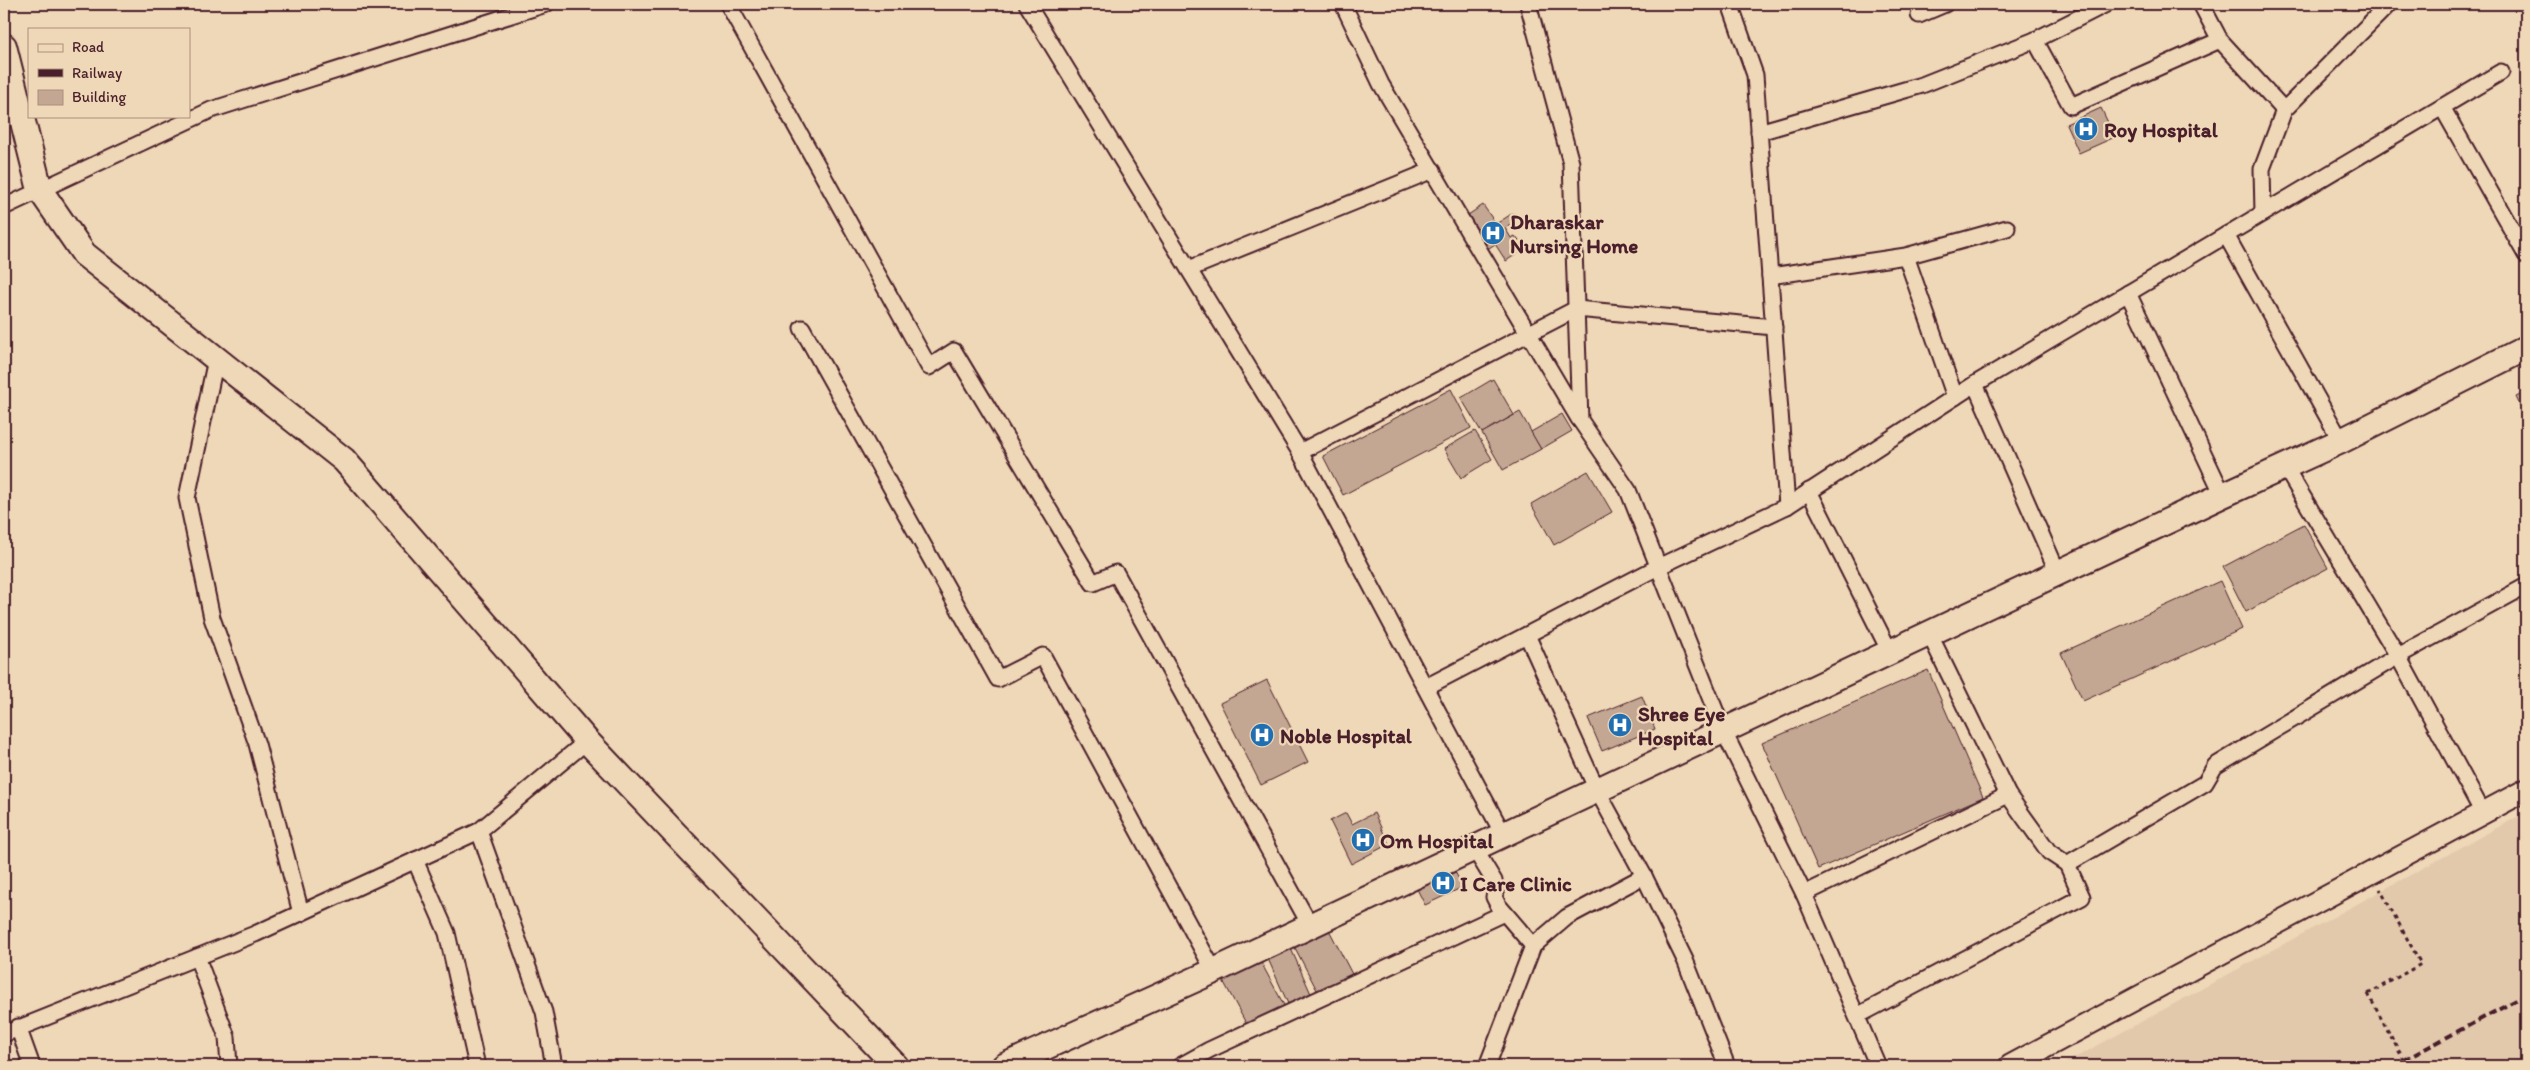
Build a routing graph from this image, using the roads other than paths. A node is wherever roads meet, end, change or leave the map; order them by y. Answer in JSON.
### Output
{"nodes":[{"id":1,"x":546,"y":4,"type":"edge"},
{"id":2,"x":728,"y":4,"type":"edge"},
{"id":3,"x":1027,"y":4,"type":"edge"},
{"id":4,"x":1343,"y":4,"type":"edge"},
{"id":5,"x":1528,"y":4,"type":"edge"},
{"id":6,"x":1731,"y":4,"type":"edge"},
{"id":7,"x":1945,"y":4,"type":"edge"},
{"id":8,"x":2106,"y":4,"type":"edge"},
{"id":9,"x":2201,"y":4,"type":"edge"},
{"id":10,"x":2389,"y":4,"type":"edge"},
{"id":11,"x":1919,"y":15,"type":"dead end"},
{"id":12,"x":2035,"y":40,"type":"junction"},
{"id":13,"x":2220,"y":40,"type":"junction"},
{"id":14,"x":4,"y":46,"type":"edge"},
{"id":15,"x":2501,"y":72,"type":"dead end"},
{"id":16,"x":2442,"y":107,"type":"junction"},
{"id":17,"x":2284,"y":110,"type":"junction"},
{"id":18,"x":1759,"y":132,"type":"junction"},
{"id":19,"x":1433,"y":170,"type":"junction"},
{"id":20,"x":40,"y":190,"type":"junction"},
{"id":21,"x":4,"y":206,"type":"edge"},
{"id":22,"x":2263,"y":213,"type":"junction"},
{"id":23,"x":2007,"y":228,"type":"dead end"},
{"id":24,"x":2226,"y":235,"type":"junction"},
{"id":25,"x":2526,"y":255,"type":"edge"},
{"id":26,"x":1906,"y":256,"type":"junction"},
{"id":27,"x":1189,"y":269,"type":"junction"},
{"id":28,"x":1770,"y":276,"type":"junction"},
{"id":29,"x":2128,"y":293,"type":"junction"},
{"id":30,"x":1576,"y":309,"type":"junction"},
{"id":31,"x":1774,"y":327,"type":"junction"},
{"id":32,"x":802,"y":328,"type":"dead end"},
{"id":33,"x":1528,"y":332,"type":"junction"},
{"id":34,"x":2526,"y":348,"type":"edge"},
{"id":35,"x":216,"y":359,"type":"junction"},
{"id":36,"x":1975,"y":384,"type":"junction"},
{"id":37,"x":1955,"y":397,"type":"junction"},
{"id":38,"x":1580,"y":420,"type":"junction"},
{"id":39,"x":2341,"y":441,"type":"junction"},
{"id":40,"x":1300,"y":452,"type":"junction"},
{"id":41,"x":2285,"y":467,"type":"junction"},
{"id":42,"x":1809,"y":491,"type":"junction"},
{"id":43,"x":2223,"y":495,"type":"junction"},
{"id":44,"x":1787,"y":506,"type":"junction"},
{"id":45,"x":1658,"y":567,"type":"junction"},
{"id":46,"x":2058,"y":573,"type":"junction"},
{"id":47,"x":2526,"y":586,"type":"edge"},
{"id":48,"x":1929,"y":633,"type":"junction"},
{"id":49,"x":1526,"y":635,"type":"junction"},
{"id":50,"x":1890,"y":652,"type":"junction"},
{"id":51,"x":2398,"y":656,"type":"junction"},
{"id":52,"x":1426,"y":687,"type":"junction"},
{"id":53,"x":1723,"y":730,"type":"junction"},
{"id":54,"x":587,"y":741,"type":"junction"},
{"id":55,"x":1597,"y":790,"type":"junction"},
{"id":56,"x":2526,"y":790,"type":"edge"},
{"id":57,"x":2008,"y":795,"type":"junction"},
{"id":58,"x":2483,"y":813,"type":"junction"},
{"id":59,"x":479,"y":831,"type":"junction"},
{"id":60,"x":1503,"y":834,"type":"junction"},
{"id":61,"x":1474,"y":848,"type":"junction"},
{"id":62,"x":415,"y":860,"type":"junction"},
{"id":63,"x":2067,"y":864,"type":"junction"},
{"id":64,"x":1644,"y":876,"type":"junction"},
{"id":65,"x":1804,"y":894,"type":"junction"},
{"id":66,"x":301,"y":913,"type":"junction"},
{"id":67,"x":1502,"y":914,"type":"junction"},
{"id":68,"x":1310,"y":925,"type":"junction"},
{"id":69,"x":1533,"y":946,"type":"junction"},
{"id":70,"x":197,"y":957,"type":"junction"},
{"id":71,"x":1214,"y":971,"type":"junction"},
{"id":72,"x":1857,"y":1016,"type":"junction"},
{"id":73,"x":11,"y":1030,"type":"edge"},
{"id":74,"x":32,"y":1066,"type":"edge"},
{"id":75,"x":229,"y":1066,"type":"edge"},
{"id":76,"x":476,"y":1066,"type":"edge"},
{"id":77,"x":554,"y":1066,"type":"edge"},
{"id":78,"x":896,"y":1066,"type":"edge"},
{"id":79,"x":1004,"y":1066,"type":"edge"},
{"id":80,"x":1180,"y":1066,"type":"edge"},
{"id":81,"x":1487,"y":1066,"type":"edge"},
{"id":82,"x":1727,"y":1066,"type":"edge"},
{"id":83,"x":1878,"y":1066,"type":"edge"},
{"id":84,"x":2010,"y":1066,"type":"edge"}],
"edges":[{"from":1,"to":20,"type":"street"},
{"from":2,"to":68,"type":"street"},
{"from":3,"to":27,"type":"street"},
{"from":4,"to":19,"type":"street"},
{"from":5,"to":30,"type":"street"},
{"from":6,"to":18,"type":"street"},
{"from":7,"to":11,"type":"street"},
{"from":8,"to":12,"type":"street"},
{"from":9,"to":13,"type":"street"},
{"from":10,"to":17,"type":"street"},
{"from":12,"to":13,"type":"street"},
{"from":12,"to":18,"type":"street"},
{"from":13,"to":17,"type":"street"},
{"from":14,"to":20,"type":"main road"},
{"from":15,"to":16,"type":"street"},
{"from":16,"to":22,"type":"street"},
{"from":16,"to":25,"type":"street"},
{"from":17,"to":22,"type":"street"},
{"from":18,"to":28,"type":"street"},
{"from":19,"to":27,"type":"street"},
{"from":19,"to":33,"type":"street"},
{"from":20,"to":21,"type":"street"},
{"from":20,"to":35,"type":"main road"},
{"from":22,"to":24,"type":"street"},
{"from":23,"to":26,"type":"street"},
{"from":24,"to":29,"type":"street"},
{"from":24,"to":39,"type":"street"},
{"from":26,"to":28,"type":"street"},
{"from":26,"to":37,"type":"street"},
{"from":27,"to":40,"type":"street"},
{"from":28,"to":31,"type":"street"},
{"from":29,"to":36,"type":"street"},
{"from":29,"to":43,"type":"street"},
{"from":30,"to":31,"type":"street"},
{"from":30,"to":33,"type":"street"},
{"from":30,"to":38,"type":"street"},
{"from":31,"to":44,"type":"street"},
{"from":32,"to":71,"type":"street"},
{"from":33,"to":38,"type":"street"},
{"from":33,"to":40,"type":"street"},
{"from":34,"to":39,"type":"main road"},
{"from":35,"to":54,"type":"main road"},
{"from":35,"to":66,"type":"street"},
{"from":36,"to":37,"type":"street"},
{"from":36,"to":46,"type":"street"},
{"from":37,"to":42,"type":"street"},
{"from":38,"to":45,"type":"street"},
{"from":39,"to":41,"type":"main road"},
{"from":40,"to":52,"type":"street"},
{"from":41,"to":43,"type":"main road"},
{"from":41,"to":51,"type":"street"},
{"from":42,"to":44,"type":"street"},
{"from":42,"to":50,"type":"street"},
{"from":43,"to":46,"type":"main road"},
{"from":44,"to":45,"type":"street"},
{"from":45,"to":49,"type":"street"},
{"from":45,"to":53,"type":"street"},
{"from":46,"to":48,"type":"main road"},
{"from":47,"to":51,"type":"street"},
{"from":48,"to":50,"type":"main road"},
{"from":48,"to":57,"type":"street"},
{"from":49,"to":52,"type":"street"},
{"from":49,"to":55,"type":"street"},
{"from":50,"to":53,"type":"main road"},
{"from":51,"to":58,"type":"street"},
{"from":51,"to":63,"type":"street"},
{"from":52,"to":60,"type":"street"},
{"from":53,"to":55,"type":"main road"},
{"from":53,"to":65,"type":"street"},
{"from":54,"to":59,"type":"street"},
{"from":54,"to":78,"type":"main road"},
{"from":55,"to":60,"type":"main road"},
{"from":55,"to":64,"type":"street"},
{"from":56,"to":58,"type":"street"},
{"from":57,"to":63,"type":"street"},
{"from":57,"to":65,"type":"street"},
{"from":58,"to":84,"type":"street"},
{"from":59,"to":62,"type":"street"},
{"from":59,"to":77,"type":"street"},
{"from":60,"to":61,"type":"main road"},
{"from":61,"to":67,"type":"street"},
{"from":61,"to":68,"type":"main road"},
{"from":62,"to":66,"type":"street"},
{"from":62,"to":76,"type":"street"},
{"from":63,"to":72,"type":"street"},
{"from":64,"to":69,"type":"street"},
{"from":64,"to":82,"type":"street"},
{"from":65,"to":72,"type":"street"},
{"from":66,"to":70,"type":"street"},
{"from":67,"to":69,"type":"street"},
{"from":67,"to":80,"type":"street"},
{"from":68,"to":71,"type":"main road"},
{"from":69,"to":81,"type":"street"},
{"from":70,"to":73,"type":"street"},
{"from":70,"to":75,"type":"street"},
{"from":71,"to":79,"type":"main road"},
{"from":72,"to":83,"type":"street"},
{"from":73,"to":74,"type":"street"}]}
